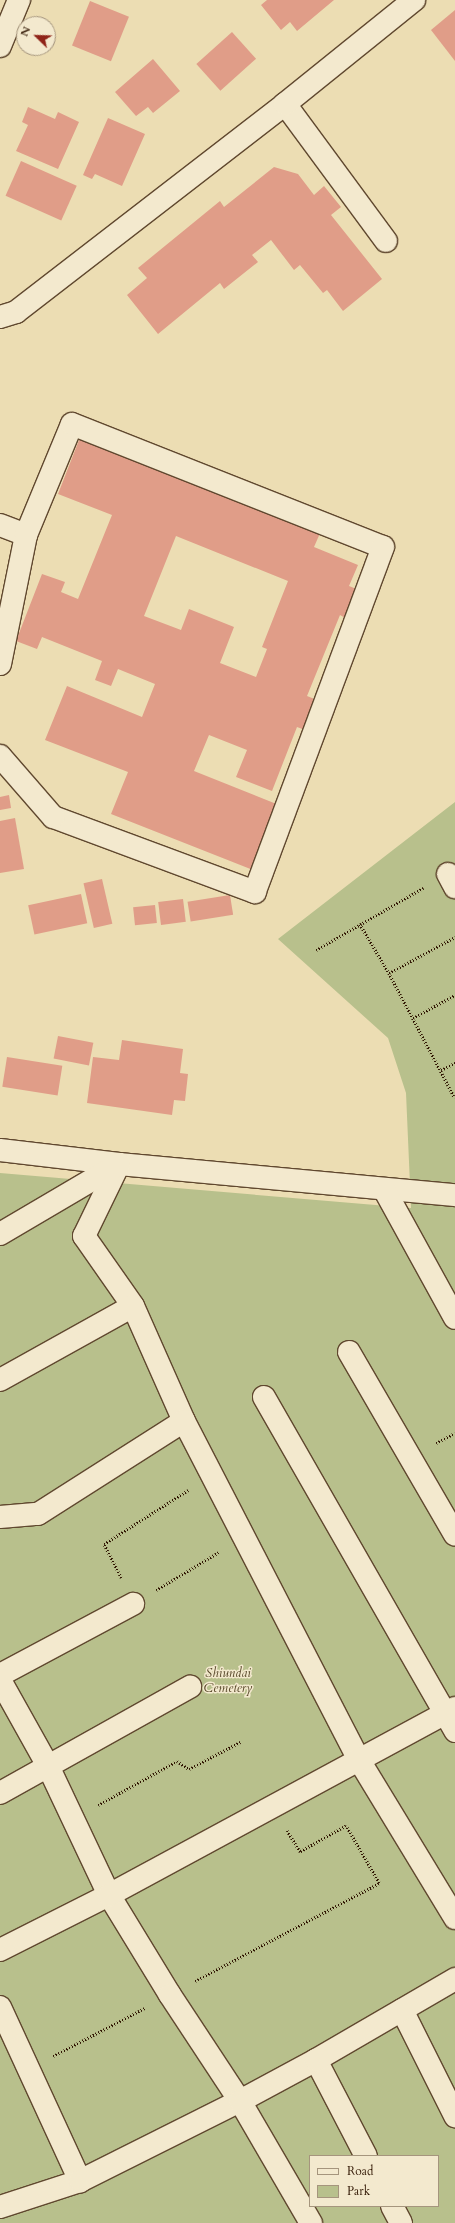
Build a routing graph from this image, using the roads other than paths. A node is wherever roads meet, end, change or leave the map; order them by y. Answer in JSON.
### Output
{"nodes":[{"id":1,"x":18,"y":0,"type":"edge"},
{"id":2,"x":414,"y":0,"type":"edge"},
{"id":3,"x":0,"y":46,"type":"edge"},
{"id":4,"x":285,"y":104,"type":"junction"},
{"id":5,"x":386,"y":241,"type":"dead end"},
{"id":6,"x":0,"y":317,"type":"edge"},
{"id":7,"x":0,"y":525,"type":"edge"},
{"id":8,"x":26,"y":535,"type":"junction"},
{"id":9,"x":0,"y":664,"type":"edge"},
{"id":10,"x":0,"y":756,"type":"edge"},
{"id":11,"x":0,"y":1150,"type":"edge"},
{"id":12,"x":119,"y":1164,"type":"junction"},
{"id":13,"x":384,"y":1189,"type":"junction"},
{"id":14,"x":455,"y":1195,"type":"edge"},
{"id":15,"x":0,"y":1234,"type":"edge"},
{"id":16,"x":133,"y":1306,"type":"junction"},
{"id":17,"x":455,"y":1318,"type":"edge"},
{"id":18,"x":349,"y":1352,"type":"dead end"},
{"id":19,"x":0,"y":1380,"type":"edge"},
{"id":20,"x":264,"y":1397,"type":"dead end"},
{"id":21,"x":184,"y":1421,"type":"junction"},
{"id":22,"x":0,"y":1517,"type":"edge"},
{"id":23,"x":455,"y":1535,"type":"edge"},
{"id":24,"x":134,"y":1604,"type":"road end"},
{"id":25,"x":0,"y":1675,"type":"edge"},
{"id":26,"x":0,"y":1680,"type":"edge"},
{"id":27,"x":190,"y":1687,"type":"dead end"},
{"id":28,"x":452,"y":1717,"type":"edge"},
{"id":29,"x":359,"y":1760,"type":"junction"},
{"id":30,"x":48,"y":1766,"type":"junction"},
{"id":31,"x":0,"y":1793,"type":"edge"},
{"id":32,"x":109,"y":1895,"type":"junction"},
{"id":33,"x":455,"y":1918,"type":"edge"},
{"id":34,"x":0,"y":1950,"type":"edge"},
{"id":35,"x":455,"y":1979,"type":"edge"},
{"id":36,"x":0,"y":2007,"type":"edge"},
{"id":37,"x":402,"y":2010,"type":"junction"},
{"id":38,"x":316,"y":2060,"type":"junction"},
{"id":39,"x":240,"y":2101,"type":"junction"},
{"id":40,"x":455,"y":2116,"type":"edge"},
{"id":41,"x":365,"y":2155,"type":"edge"},
{"id":42,"x":80,"y":2181,"type":"junction"},
{"id":43,"x":0,"y":2207,"type":"edge"},
{"id":44,"x":393,"y":2207,"type":"edge"},
{"id":45,"x":311,"y":2223,"type":"edge"},
{"id":46,"x":401,"y":2223,"type":"edge"}],
"edges":[{"from":1,"to":3,"type":"street"},
{"from":2,"to":4,"type":"street"},
{"from":4,"to":5,"type":"street"},
{"from":4,"to":6,"type":"street"},
{"from":7,"to":8,"type":"street"},
{"from":8,"to":9,"type":"street"},
{"from":8,"to":10,"type":"street"},
{"from":11,"to":12,"type":"street"},
{"from":12,"to":13,"type":"street"},
{"from":12,"to":15,"type":"street"},
{"from":12,"to":16,"type":"street"},
{"from":13,"to":14,"type":"street"},
{"from":13,"to":17,"type":"street"},
{"from":16,"to":19,"type":"street"},
{"from":16,"to":21,"type":"street"},
{"from":18,"to":23,"type":"street"},
{"from":20,"to":28,"type":"street"},
{"from":21,"to":22,"type":"street"},
{"from":21,"to":29,"type":"street"},
{"from":24,"to":25,"type":"street"},
{"from":26,"to":30,"type":"street"},
{"from":27,"to":30,"type":"street"},
{"from":28,"to":29,"type":"street"},
{"from":29,"to":32,"type":"street"},
{"from":29,"to":33,"type":"street"},
{"from":30,"to":31,"type":"street"},
{"from":30,"to":32,"type":"street"},
{"from":32,"to":34,"type":"street"},
{"from":32,"to":39,"type":"street"},
{"from":35,"to":37,"type":"street"},
{"from":36,"to":42,"type":"street"},
{"from":37,"to":38,"type":"street"},
{"from":37,"to":40,"type":"street"},
{"from":38,"to":39,"type":"street"},
{"from":38,"to":41,"type":"street"},
{"from":39,"to":42,"type":"street"},
{"from":39,"to":45,"type":"street"},
{"from":42,"to":43,"type":"street"},
{"from":44,"to":46,"type":"street"}]}
